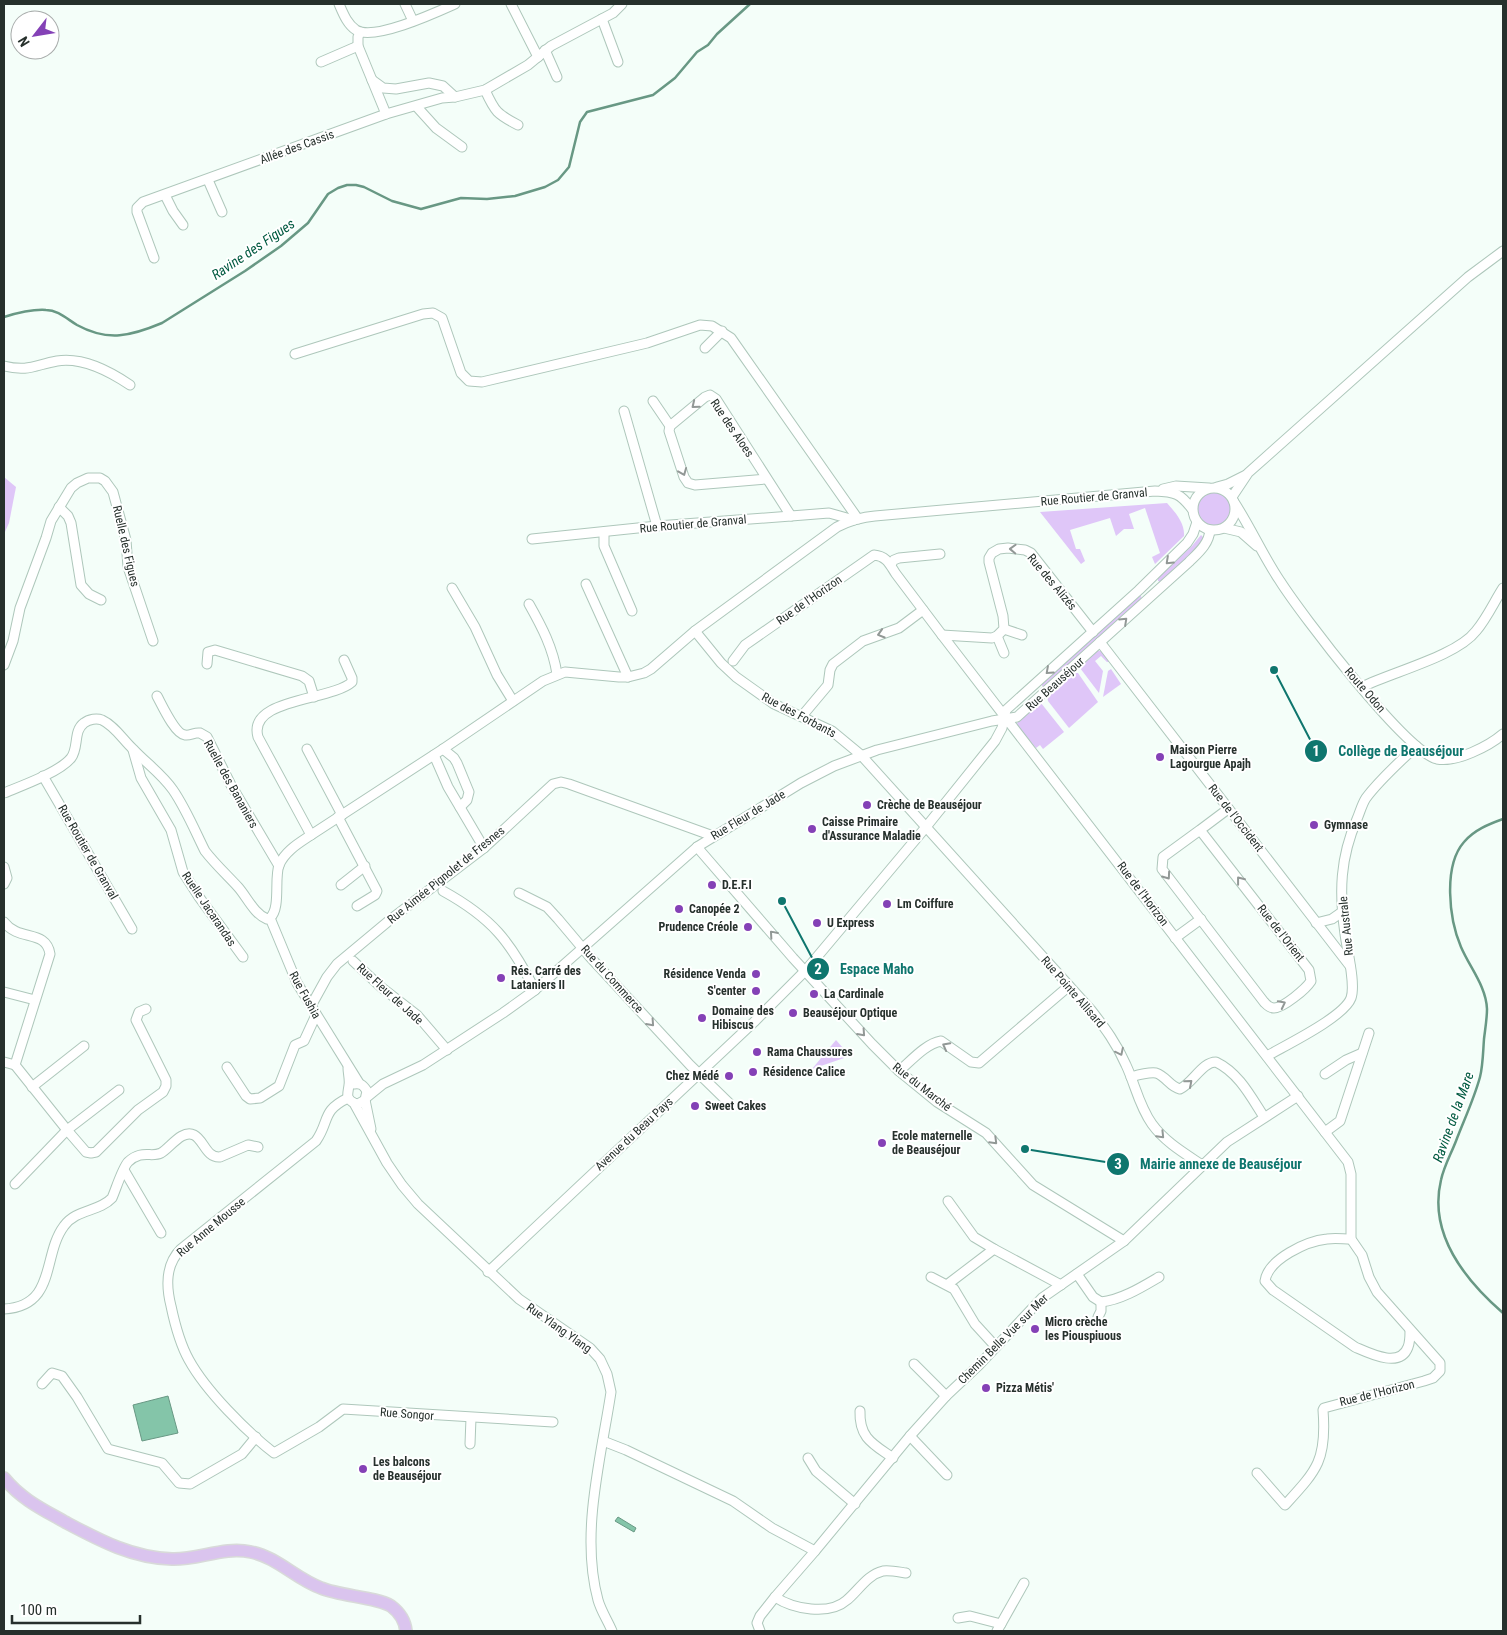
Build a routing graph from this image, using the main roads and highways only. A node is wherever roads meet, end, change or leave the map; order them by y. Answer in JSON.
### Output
{"nodes":[{"id":1,"x":4,"y":1478,"type":"edge"},
{"id":2,"x":406,"y":1631,"type":"edge"}],
"edges":[{"from":1,"to":2,"type":"main road"}]}
